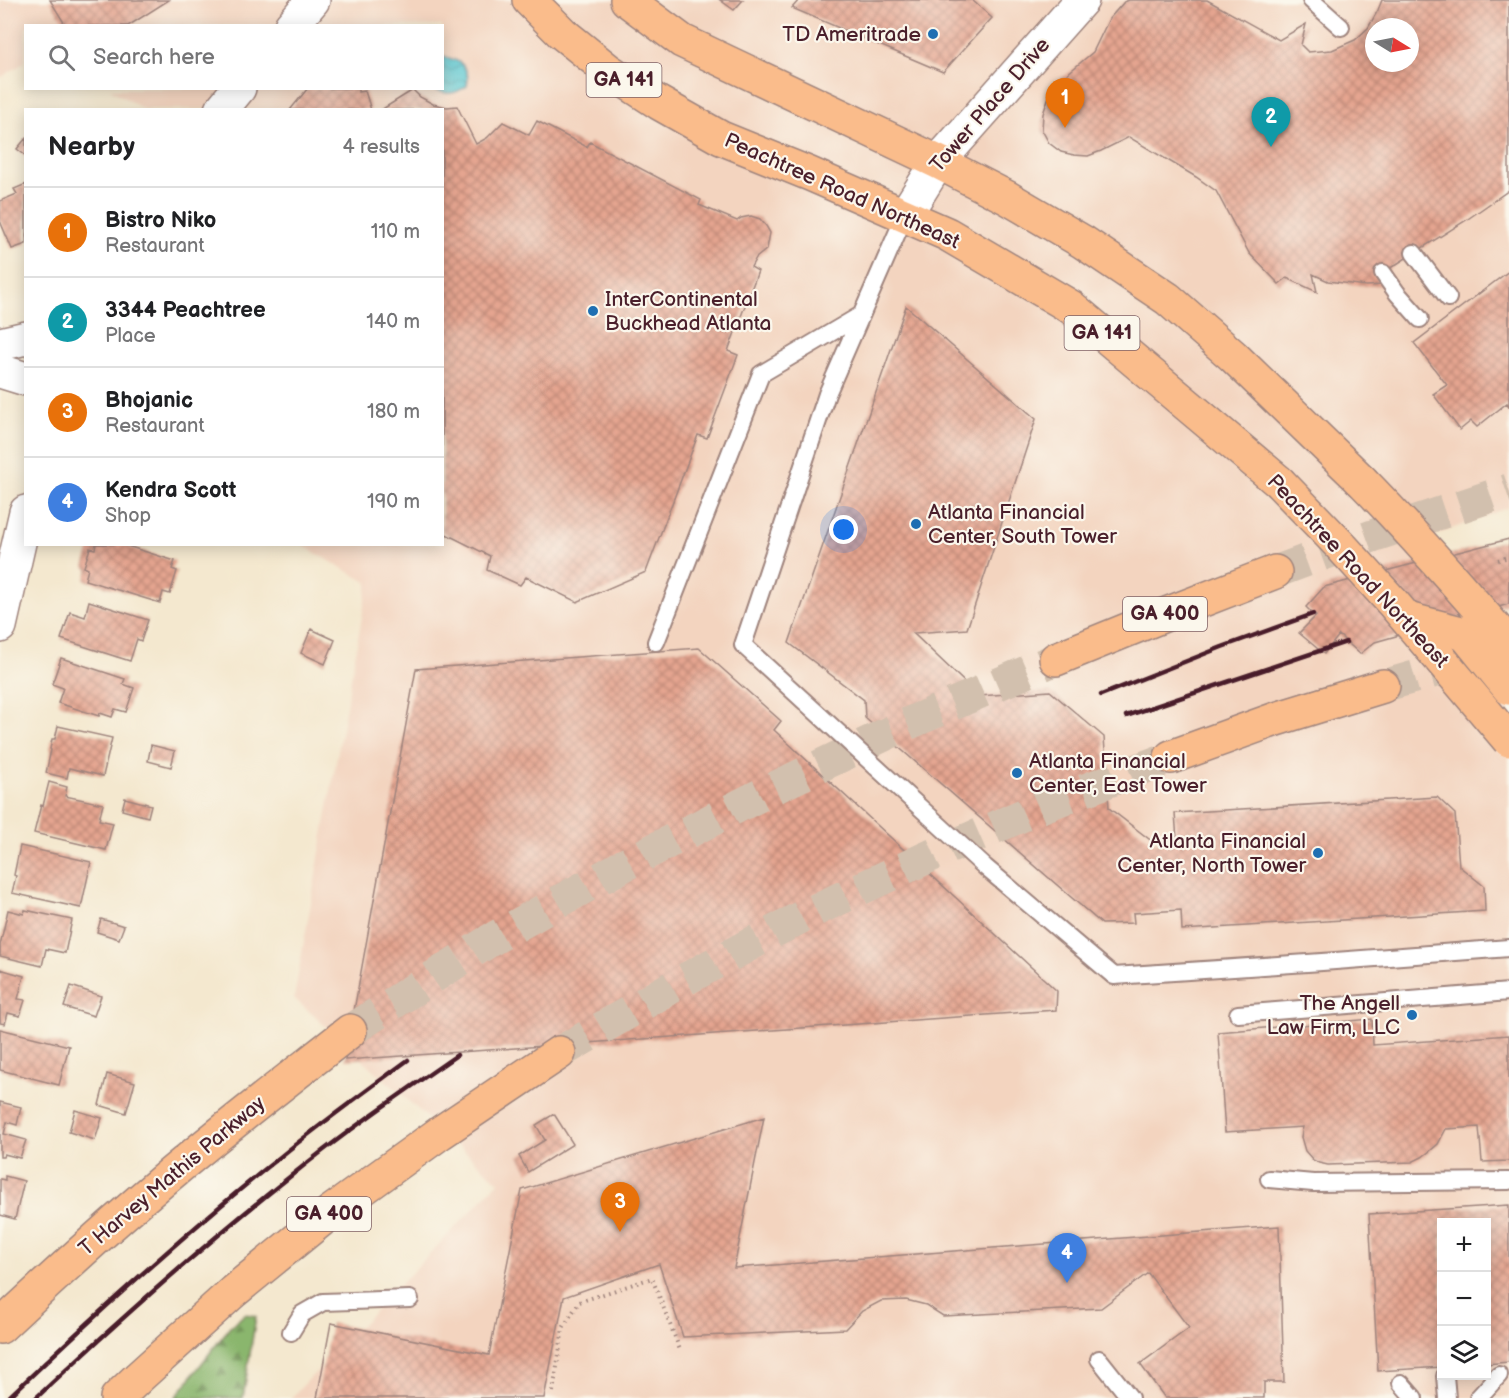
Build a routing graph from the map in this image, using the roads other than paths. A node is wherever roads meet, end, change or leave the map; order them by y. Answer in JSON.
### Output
{"nodes":[{"id":1,"x":313,"y":0,"type":"edge"},
{"id":2,"x":529,"y":0,"type":"edge"},
{"id":3,"x":627,"y":0,"type":"edge"},
{"id":4,"x":1082,"y":0,"type":"edge"},
{"id":5,"x":1311,"y":0,"type":"edge"},
{"id":6,"x":293,"y":24,"type":"edge"},
{"id":7,"x":1341,"y":27,"type":"dead end"},
{"id":8,"x":237,"y":90,"type":"edge"},
{"id":9,"x":223,"y":108,"type":"edge"},
{"id":10,"x":938,"y":162,"type":"junction"},
{"id":11,"x":905,"y":215,"type":"junction"},
{"id":12,"x":1414,"y":253,"type":"dead end"},
{"id":13,"x":1383,"y":273,"type":"dead end"},
{"id":14,"x":1448,"y":298,"type":"dead end"},
{"id":15,"x":861,"y":315,"type":"junction"},
{"id":16,"x":1420,"y":319,"type":"dead end"},
{"id":17,"x":24,"y":338,"type":"edge"},
{"id":18,"x":0,"y":344,"type":"edge"},
{"id":19,"x":0,"y":371,"type":"edge"},
{"id":20,"x":24,"y":378,"type":"edge"},
{"id":21,"x":24,"y":521,"type":"edge"},
{"id":22,"x":1275,"y":572,"type":"tunnel mouth"},
{"id":23,"x":1407,"y":619,"type":"junction"},
{"id":24,"x":0,"y":626,"type":"edge"},
{"id":25,"x":656,"y":642,"type":"dead end"},
{"id":26,"x":1509,"y":644,"type":"edge"},
{"id":27,"x":1056,"y":659,"type":"tunnel mouth"},
{"id":28,"x":1383,"y":686,"type":"tunnel mouth"},
{"id":29,"x":1509,"y":687,"type":"edge"},
{"id":30,"x":1509,"y":740,"type":"edge"},
{"id":31,"x":1171,"y":756,"type":"tunnel mouth"},
{"id":32,"x":1509,"y":948,"type":"edge"},
{"id":33,"x":1509,"y":992,"type":"edge"},
{"id":34,"x":1238,"y":1014,"type":"dead end"},
{"id":35,"x":350,"y":1031,"type":"tunnel mouth"},
{"id":36,"x":559,"y":1053,"type":"tunnel mouth"},
{"id":37,"x":1269,"y":1179,"type":"dead end"},
{"id":38,"x":1509,"y":1181,"type":"edge"},
{"id":39,"x":410,"y":1299,"type":"dead end"},
{"id":40,"x":0,"y":1327,"type":"edge"},
{"id":41,"x":291,"y":1332,"type":"dead end"},
{"id":42,"x":1099,"y":1359,"type":"dead end"},
{"id":43,"x":1499,"y":1375,"type":"dead end"},
{"id":44,"x":1445,"y":1380,"type":"edge"},
{"id":45,"x":1401,"y":1383,"type":"dead end"},
{"id":46,"x":117,"y":1398,"type":"edge"},
{"id":47,"x":1130,"y":1398,"type":"edge"},
{"id":48,"x":1414,"y":1398,"type":"edge"},
{"id":49,"x":1447,"y":1398,"type":"edge"},
{"id":50,"x":1478,"y":1398,"type":"edge"}],
"edges":[{"from":1,"to":6,"type":"street"},
{"from":2,"to":11,"type":"main road","name":"Peachtree Road Northeast","number":"GA 141"},
{"from":3,"to":10,"type":"main road","number":"GA 141"},
{"from":4,"to":10,"type":"street","name":"Tower Place Drive"},
{"from":5,"to":7,"type":"lane"},
{"from":8,"to":9,"type":"street"},
{"from":10,"to":11,"type":"street","name":"Tower Place Drive"},
{"from":10,"to":26,"type":"main road","number":"GA 141","bridge":true},
{"from":11,"to":15,"type":"lane"},
{"from":11,"to":23,"type":"main road","name":"Peachtree Road Northeast","number":"GA 141","bridge":true},
{"from":12,"to":14,"type":"lane"},
{"from":13,"to":16,"type":"lane"},
{"from":15,"to":25,"type":"lane"},
{"from":15,"to":32,"type":"lane"},
{"from":17,"to":18,"type":"street"},
{"from":19,"to":20,"type":"street"},
{"from":21,"to":24,"type":"street"},
{"from":22,"to":27,"type":"main road","number":"GA 400"},
{"from":23,"to":29,"type":"main road","bridge":true},
{"from":23,"to":30,"type":"main road","name":"Peachtree Road Northeast","number":"GA 141","bridge":true},
{"from":28,"to":31,"type":"main road"},
{"from":33,"to":34,"type":"lane"},
{"from":35,"to":40,"type":"main road","name":"T Harvey Mathis Parkway"},
{"from":36,"to":46,"type":"main road","number":"GA 400"},
{"from":37,"to":38,"type":"lane"},
{"from":39,"to":41,"type":"lane"},
{"from":42,"to":47,"type":"lane"},
{"from":43,"to":50,"type":"lane"},
{"from":44,"to":49,"type":"lane"},
{"from":45,"to":48,"type":"lane"}]}
